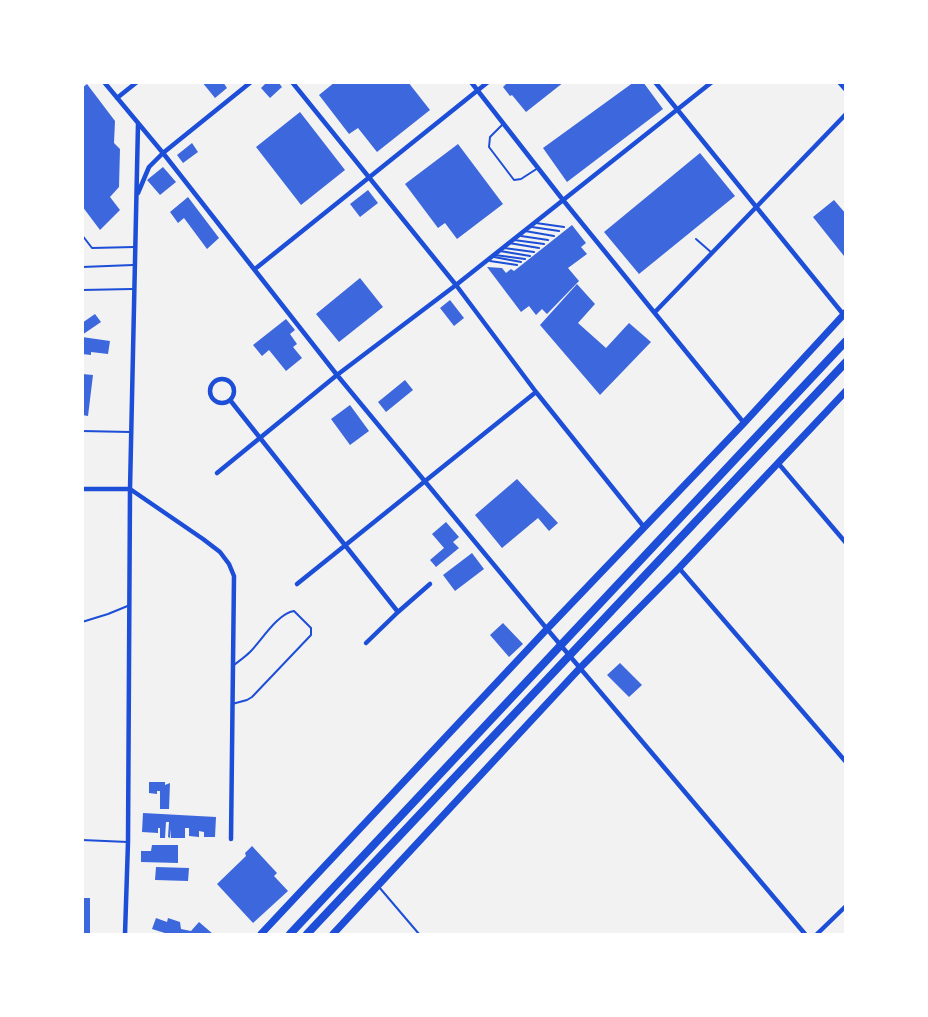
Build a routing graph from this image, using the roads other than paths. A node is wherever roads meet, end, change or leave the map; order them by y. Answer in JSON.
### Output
{"nodes":[{"id":1,"x":104,"y":82,"type":"edge"},
{"id":2,"x":137,"y":82,"type":"edge"},
{"id":3,"x":251,"y":82,"type":"edge"},
{"id":4,"x":292,"y":82,"type":"edge"},
{"id":5,"x":471,"y":82,"type":"edge"},
{"id":6,"x":488,"y":82,"type":"edge"},
{"id":7,"x":656,"y":82,"type":"edge"},
{"id":8,"x":712,"y":82,"type":"edge"},
{"id":9,"x":839,"y":82,"type":"edge"},
{"id":10,"x":846,"y":90,"type":"edge"},
{"id":11,"x":478,"y":91,"type":"junction"},
{"id":12,"x":117,"y":98,"type":"junction"},
{"id":13,"x":678,"y":110,"type":"junction"},
{"id":14,"x":846,"y":114,"type":"edge"},
{"id":15,"x":138,"y":124,"type":"junction"},
{"id":16,"x":503,"y":124,"type":"junction"},
{"id":17,"x":163,"y":153,"type":"junction"},
{"id":18,"x":538,"y":168,"type":"junction"},
{"id":19,"x":369,"y":177,"type":"junction"},
{"id":20,"x":137,"y":196,"type":"junction"},
{"id":21,"x":563,"y":200,"type":"junction"},
{"id":22,"x":756,"y":207,"type":"junction"},
{"id":23,"x":535,"y":223,"type":"junction"},
{"id":24,"x":530,"y":227,"type":"junction"},
{"id":25,"x":564,"y":227,"type":"dead end"},
{"id":26,"x":525,"y":231,"type":"junction"},
{"id":27,"x":560,"y":231,"type":"dead end"},
{"id":28,"x":82,"y":235,"type":"edge"},
{"id":29,"x":518,"y":236,"type":"junction"},
{"id":30,"x":554,"y":236,"type":"dead end"},
{"id":31,"x":696,"y":239,"type":"dead end"},
{"id":32,"x":514,"y":240,"type":"junction"},
{"id":33,"x":548,"y":240,"type":"dead end"},
{"id":34,"x":509,"y":243,"type":"junction"},
{"id":35,"x":544,"y":244,"type":"dead end"},
{"id":36,"x":136,"y":248,"type":"junction"},
{"id":37,"x":504,"y":248,"type":"junction"},
{"id":38,"x":539,"y":248,"type":"dead end"},
{"id":39,"x":534,"y":252,"type":"dead end"},
{"id":40,"x":712,"y":253,"type":"junction"},
{"id":41,"x":495,"y":254,"type":"junction"},
{"id":42,"x":530,"y":256,"type":"dead end"},
{"id":43,"x":525,"y":259,"type":"dead end"},
{"id":44,"x":486,"y":260,"type":"junction"},
{"id":45,"x":521,"y":262,"type":"dead end"},
{"id":46,"x":135,"y":265,"type":"junction"},
{"id":47,"x":517,"y":265,"type":"dead end"},
{"id":48,"x":82,"y":267,"type":"edge"},
{"id":49,"x":255,"y":269,"type":"junction"},
{"id":50,"x":456,"y":285,"type":"junction"},
{"id":51,"x":82,"y":290,"type":"edge"},
{"id":52,"x":135,"y":290,"type":"junction"},
{"id":53,"x":655,"y":312,"type":"junction"},
{"id":54,"x":844,"y":313,"type":"edge"},
{"id":55,"x":846,"y":341,"type":"edge"},
{"id":56,"x":846,"y":362,"type":"edge"},
{"id":57,"x":337,"y":375,"type":"junction"},
{"id":58,"x":846,"y":391,"type":"edge"},
{"id":59,"x":536,"y":392,"type":"junction"},
{"id":60,"x":230,"y":400,"type":"junction"},
{"id":61,"x":744,"y":422,"type":"junction"},
{"id":62,"x":82,"y":430,"type":"edge"},
{"id":63,"x":132,"y":432,"type":"junction"},
{"id":64,"x":260,"y":437,"type":"junction"},
{"id":65,"x":778,"y":463,"type":"junction"},
{"id":66,"x":217,"y":473,"type":"dead end"},
{"id":67,"x":424,"y":481,"type":"junction"},
{"id":68,"x":82,"y":489,"type":"edge"},
{"id":69,"x":130,"y":489,"type":"junction"},
{"id":70,"x":644,"y":527,"type":"junction"},
{"id":71,"x":846,"y":543,"type":"edge"},
{"id":72,"x":346,"y":545,"type":"junction"},
{"id":73,"x":679,"y":568,"type":"junction"},
{"id":74,"x":297,"y":584,"type":"dead end"},
{"id":75,"x":430,"y":584,"type":"dead end"},
{"id":76,"x":130,"y":605,"type":"junction"},
{"id":77,"x":398,"y":612,"type":"junction"},
{"id":78,"x":82,"y":622,"type":"edge"},
{"id":79,"x":547,"y":630,"type":"junction"},
{"id":80,"x":366,"y":643,"type":"dead end"},
{"id":81,"x":233,"y":666,"type":"junction"},
{"id":82,"x":580,"y":668,"type":"junction"},
{"id":83,"x":232,"y":704,"type":"junction"},
{"id":84,"x":846,"y":762,"type":"edge"},
{"id":85,"x":231,"y":839,"type":"dead end"},
{"id":86,"x":82,"y":840,"type":"edge"},
{"id":87,"x":128,"y":842,"type":"junction"},
{"id":88,"x":378,"y":887,"type":"junction"},
{"id":89,"x":846,"y":906,"type":"edge"},
{"id":90,"x":125,"y":934,"type":"edge"},
{"id":91,"x":262,"y":934,"type":"edge"},
{"id":92,"x":290,"y":934,"type":"edge"},
{"id":93,"x":307,"y":934,"type":"edge"},
{"id":94,"x":333,"y":934,"type":"edge"},
{"id":95,"x":419,"y":934,"type":"edge"},
{"id":96,"x":806,"y":934,"type":"edge"},
{"id":97,"x":817,"y":934,"type":"edge"}],
"edges":[{"from":1,"to":12,"type":"street"},
{"from":2,"to":12,"type":"street"},
{"from":3,"to":17,"type":"street"},
{"from":4,"to":19,"type":"street"},
{"from":5,"to":11,"type":"street"},
{"from":6,"to":11,"type":"street"},
{"from":7,"to":13,"type":"street"},
{"from":8,"to":13,"type":"street"},
{"from":9,"to":10,"type":"street"},
{"from":11,"to":16,"type":"street"},
{"from":11,"to":19,"type":"street"},
{"from":12,"to":15,"type":"street"},
{"from":13,"to":21,"type":"street"},
{"from":13,"to":22,"type":"street"},
{"from":14,"to":22,"type":"street"},
{"from":15,"to":17,"type":"street"},
{"from":15,"to":20,"type":"street"},
{"from":16,"to":18,"type":"street"},
{"from":16,"to":18,"type":"lane"},
{"from":17,"to":20,"type":"street"},
{"from":17,"to":49,"type":"street"},
{"from":18,"to":21,"type":"street"},
{"from":19,"to":49,"type":"street"},
{"from":19,"to":50,"type":"street"},
{"from":20,"to":36,"type":"street"},
{"from":21,"to":23,"type":"street"},
{"from":21,"to":53,"type":"street"},
{"from":22,"to":40,"type":"street"},
{"from":22,"to":54,"type":"street"},
{"from":23,"to":24,"type":"street"},
{"from":23,"to":25,"type":"lane"},
{"from":24,"to":26,"type":"street"},
{"from":24,"to":27,"type":"lane"},
{"from":26,"to":29,"type":"street"},
{"from":26,"to":30,"type":"lane"},
{"from":28,"to":36,"type":"lane"},
{"from":29,"to":32,"type":"street"},
{"from":29,"to":33,"type":"lane"},
{"from":31,"to":40,"type":"lane"},
{"from":32,"to":34,"type":"street"},
{"from":32,"to":35,"type":"lane"},
{"from":34,"to":37,"type":"street"},
{"from":34,"to":38,"type":"lane"},
{"from":36,"to":46,"type":"street"},
{"from":37,"to":39,"type":"lane"},
{"from":37,"to":41,"type":"street"},
{"from":40,"to":53,"type":"street"},
{"from":41,"to":42,"type":"lane"},
{"from":41,"to":43,"type":"lane"},
{"from":41,"to":44,"type":"street"},
{"from":41,"to":45,"type":"lane"},
{"from":44,"to":47,"type":"lane"},
{"from":44,"to":50,"type":"street"},
{"from":46,"to":48,"type":"lane"},
{"from":46,"to":52,"type":"street"},
{"from":49,"to":57,"type":"street"},
{"from":50,"to":57,"type":"street"},
{"from":50,"to":59,"type":"street"},
{"from":51,"to":52,"type":"lane"},
{"from":52,"to":63,"type":"street"},
{"from":53,"to":61,"type":"street"},
{"from":54,"to":61,"type":"main road"},
{"from":55,"to":92,"type":"highway"},
{"from":56,"to":93,"type":"highway"},
{"from":57,"to":64,"type":"street"},
{"from":57,"to":67,"type":"street"},
{"from":58,"to":65,"type":"main road"},
{"from":59,"to":67,"type":"street"},
{"from":59,"to":70,"type":"street"},
{"from":60,"to":60,"type":"street"},
{"from":60,"to":64,"type":"street"},
{"from":61,"to":70,"type":"main road"},
{"from":62,"to":63,"type":"lane"},
{"from":63,"to":69,"type":"street"},
{"from":64,"to":66,"type":"street"},
{"from":64,"to":72,"type":"street"},
{"from":65,"to":71,"type":"street"},
{"from":65,"to":73,"type":"main road"},
{"from":67,"to":72,"type":"street"},
{"from":67,"to":79,"type":"street"},
{"from":68,"to":69,"type":"street"},
{"from":69,"to":76,"type":"street"},
{"from":69,"to":81,"type":"street"},
{"from":70,"to":79,"type":"main road"},
{"from":72,"to":74,"type":"street"},
{"from":72,"to":77,"type":"street"},
{"from":73,"to":82,"type":"main road"},
{"from":73,"to":84,"type":"street"},
{"from":75,"to":77,"type":"street"},
{"from":76,"to":78,"type":"lane"},
{"from":76,"to":87,"type":"street"},
{"from":77,"to":80,"type":"street"},
{"from":79,"to":82,"type":"street"},
{"from":79,"to":91,"type":"main road"},
{"from":81,"to":83,"type":"street"},
{"from":81,"to":83,"type":"lane"},
{"from":82,"to":88,"type":"main road"},
{"from":82,"to":96,"type":"street"},
{"from":83,"to":85,"type":"street"},
{"from":86,"to":87,"type":"lane"},
{"from":87,"to":90,"type":"street"},
{"from":88,"to":94,"type":"main road"},
{"from":88,"to":95,"type":"lane"},
{"from":89,"to":97,"type":"street"}]}
